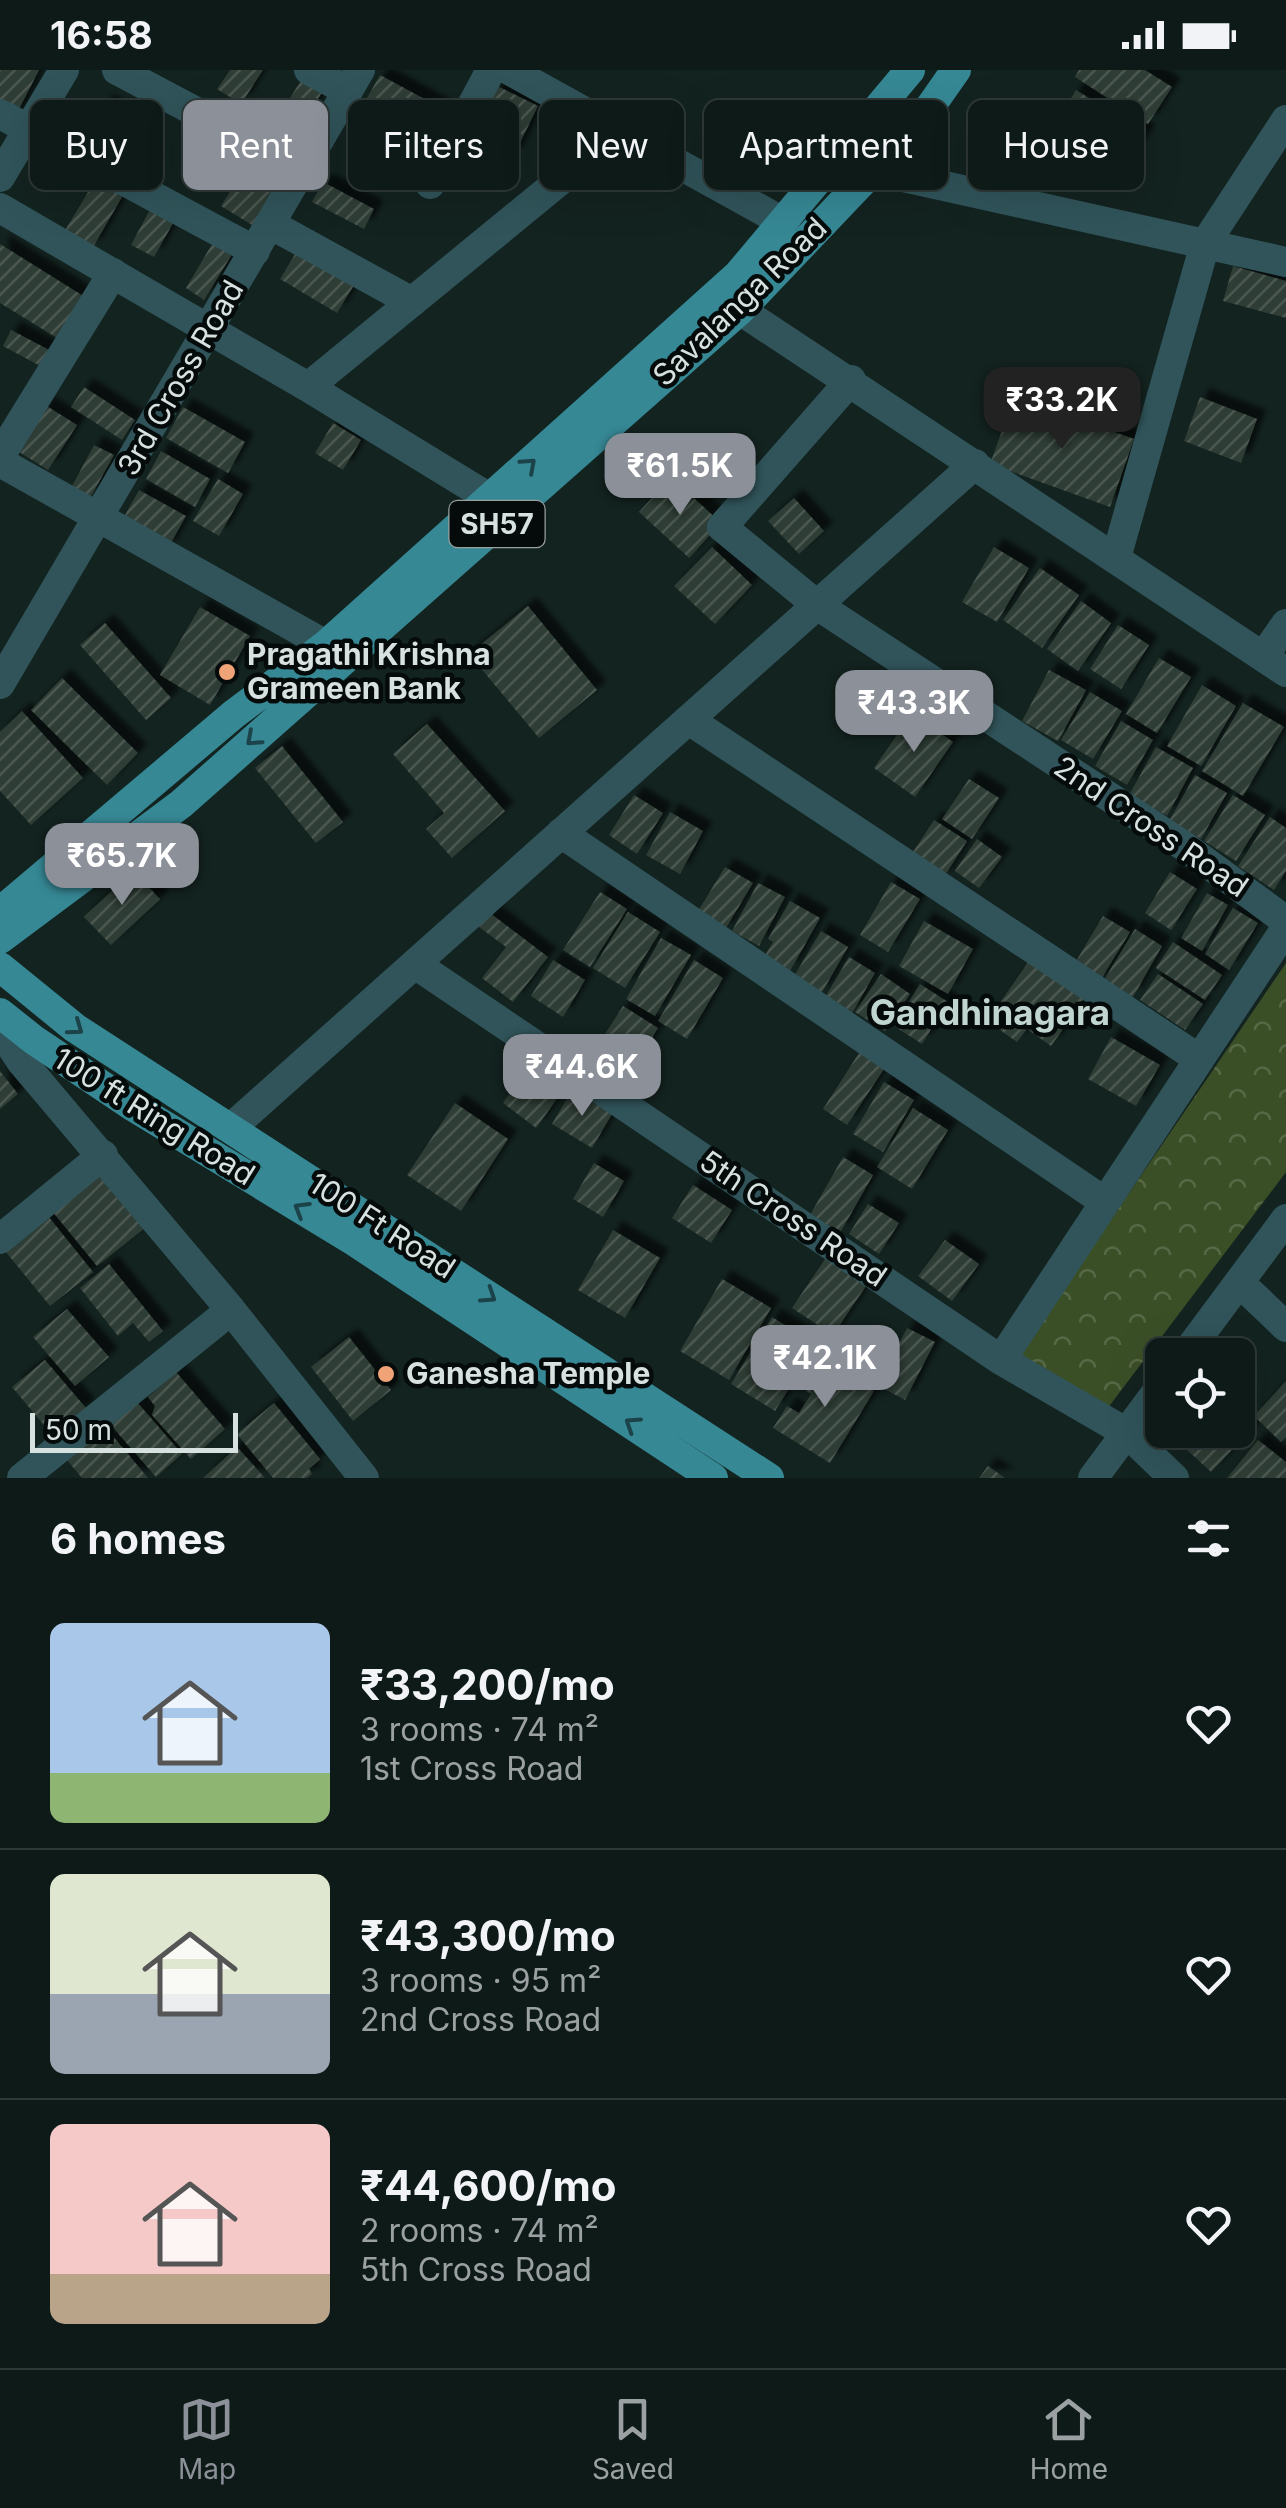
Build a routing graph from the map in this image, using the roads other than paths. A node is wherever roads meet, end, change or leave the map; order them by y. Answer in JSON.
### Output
{"nodes":[{"id":1,"x":64,"y":70,"type":"edge"},
{"id":2,"x":117,"y":70,"type":"edge"},
{"id":3,"x":309,"y":70,"type":"edge"},
{"id":4,"x":491,"y":70,"type":"edge"},
{"id":5,"x":509,"y":70,"type":"edge"},
{"id":6,"x":910,"y":70,"type":"edge"},
{"id":7,"x":956,"y":70,"type":"edge"},
{"id":8,"x":354,"y":81,"type":"edge"},
{"id":9,"x":475,"y":100,"type":"edge"},
{"id":10,"x":561,"y":100,"type":"edge"},
{"id":11,"x":935,"y":100,"type":"edge"},
{"id":12,"x":183,"y":105,"type":"edge"},
{"id":13,"x":0,"y":114,"type":"edge"},
{"id":14,"x":1286,"y":120,"type":"edge"},
{"id":15,"x":328,"y":124,"type":"edge"},
{"id":16,"x":28,"y":129,"type":"junction"},
{"id":17,"x":684,"y":169,"type":"edge"},
{"id":18,"x":0,"y":177,"type":"edge"},
{"id":19,"x":948,"y":187,"type":"edge"},
{"id":20,"x":289,"y":190,"type":"edge"},
{"id":21,"x":549,"y":190,"type":"edge"},
{"id":22,"x":853,"y":190,"type":"edge"},
{"id":23,"x":0,"y":208,"type":"edge"},
{"id":24,"x":785,"y":223,"type":"junction"},
{"id":25,"x":270,"y":224,"type":"junction"},
{"id":26,"x":1205,"y":244,"type":"junction"},
{"id":27,"x":255,"y":251,"type":"junction"},
{"id":28,"x":1286,"y":262,"type":"edge"},
{"id":29,"x":112,"y":273,"type":"junction"},
{"id":30,"x":412,"y":302,"type":"junction"},
{"id":31,"x":740,"y":310,"type":"junction"},
{"id":32,"x":210,"y":330,"type":"junction"},
{"id":33,"x":851,"y":380,"type":"junction"},
{"id":34,"x":308,"y":387,"type":"junction"},
{"id":35,"x":0,"y":459,"type":"edge"},
{"id":36,"x":976,"y":464,"type":"junction"},
{"id":37,"x":502,"y":505,"type":"junction"},
{"id":38,"x":98,"y":520,"type":"junction"},
{"id":39,"x":1116,"y":558,"type":"junction"},
{"id":40,"x":816,"y":605,"type":"junction"},
{"id":41,"x":1286,"y":624,"type":"edge"},
{"id":42,"x":326,"y":645,"type":"junction"},
{"id":43,"x":1274,"y":664,"type":"edge"},
{"id":44,"x":0,"y":684,"type":"edge"},
{"id":45,"x":688,"y":720,"type":"junction"},
{"id":46,"x":159,"y":777,"type":"junction"},
{"id":47,"x":182,"y":804,"type":"junction"},
{"id":48,"x":561,"y":833,"type":"junction"},
{"id":49,"x":0,"y":912,"type":"edge"},
{"id":50,"x":1286,"y":925,"type":"edge"},
{"id":51,"x":0,"y":939,"type":"edge"},
{"id":52,"x":415,"y":964,"type":"junction"},
{"id":53,"x":0,"y":967,"type":"edge"},
{"id":54,"x":1,"y":1015,"type":"edge"},
{"id":55,"x":1199,"y":1059,"type":"junction"},
{"id":56,"x":231,"y":1128,"type":"junction"},
{"id":57,"x":102,"y":1155,"type":"junction"},
{"id":58,"x":1105,"y":1202,"type":"junction"},
{"id":59,"x":1286,"y":1219,"type":"edge"},
{"id":60,"x":0,"y":1238,"type":"edge"},
{"id":61,"x":1239,"y":1282,"type":"junction"},
{"id":62,"x":231,"y":1310,"type":"junction"},
{"id":63,"x":1286,"y":1327,"type":"edge"},
{"id":64,"x":1198,"y":1338,"type":"edge"},
{"id":65,"x":1002,"y":1360,"type":"junction"},
{"id":66,"x":1145,"y":1408,"type":"edge"},
{"id":67,"x":1126,"y":1433,"type":"junction"},
{"id":68,"x":357,"y":1476,"type":"edge"},
{"id":69,"x":22,"y":1478,"type":"edge"},
{"id":70,"x":713,"y":1478,"type":"edge"},
{"id":71,"x":769,"y":1478,"type":"edge"},
{"id":72,"x":1093,"y":1478,"type":"edge"},
{"id":73,"x":1174,"y":1478,"type":"edge"}],
"edges":[{"from":1,"to":16,"type":"street"},
{"from":2,"to":12,"type":"street"},
{"from":3,"to":8,"type":"street"},
{"from":4,"to":9,"type":"street"},
{"from":5,"to":10,"type":"street"},
{"from":6,"to":24,"type":"main road","name":"Savalanga Road","number":"SH57"},
{"from":7,"to":11,"type":"main road","name":"Savalanga Road","number":"SH57"},
{"from":8,"to":15,"type":"street","name":"3rd Cross Road"},
{"from":13,"to":16,"type":"street"},
{"from":14,"to":26,"type":"street"},
{"from":16,"to":18,"type":"street"},
{"from":16,"to":27,"type":"street"},
{"from":17,"to":24,"type":"street"},
{"from":19,"to":26,"type":"street"},
{"from":20,"to":25,"type":"street","name":"3rd Cross Road"},
{"from":21,"to":30,"type":"street"},
{"from":22,"to":31,"type":"main road","name":"Savalanga Road","number":"SH57"},
{"from":23,"to":29,"type":"street"},
{"from":37,"to":24,"type":"main road","name":"Savalanga Road","number":"SH57","one_way":true},
{"from":25,"to":27,"type":"street","name":"3rd Cross Road"},
{"from":25,"to":30,"type":"street"},
{"from":26,"to":28,"type":"street"},
{"from":26,"to":39,"type":"street"},
{"from":27,"to":32,"type":"street","name":"3rd Cross Road"},
{"from":29,"to":32,"type":"street"},
{"from":29,"to":35,"type":"street"},
{"from":30,"to":34,"type":"street"},
{"from":31,"to":33,"type":"street"},
{"from":31,"to":37,"type":"main road","name":"Savalanga Road","number":"SH57"},
{"from":32,"to":34,"type":"street"},
{"from":32,"to":38,"type":"street","name":"3rd Cross Road"},
{"from":33,"to":36,"type":"street"},
{"from":33,"to":40,"type":"street","name":"2nd Cross Road"},
{"from":34,"to":37,"type":"street"},
{"from":35,"to":38,"type":"street"},
{"from":36,"to":39,"type":"street"},
{"from":36,"to":40,"type":"street"},
{"from":37,"to":42,"type":"main road","name":"Savalanga Road","number":"SH57"},
{"from":37,"to":47,"type":"main road","name":"Savalanga Road","number":"SH57","one_way":true},
{"from":38,"to":42,"type":"street"},
{"from":38,"to":44,"type":"street","name":"3rd Cross Road"},
{"from":39,"to":43,"type":"street"},
{"from":40,"to":45,"type":"street"},
{"from":40,"to":50,"type":"street","name":"2nd Cross Road"},
{"from":41,"to":43,"type":"street"},
{"from":42,"to":46,"type":"main road","name":"Savalanga Road","number":"SH57"},
{"from":45,"to":48,"type":"street"},
{"from":45,"to":55,"type":"street"},
{"from":46,"to":47,"type":"main road"},
{"from":46,"to":49,"type":"main road","name":"Savalanga Road","number":"SH57"},
{"from":47,"to":51,"type":"main road","name":"Savalanga Road","number":"SH57"},
{"from":48,"to":52,"type":"street"},
{"from":48,"to":58,"type":"street"},
{"from":50,"to":55,"type":"street"},
{"from":52,"to":56,"type":"street"},
{"from":52,"to":65,"type":"street","name":"5th Cross Road"},
{"from":53,"to":56,"type":"main road","name":"100 Ft Road","one_way":true},
{"from":54,"to":57,"type":"street"},
{"from":70,"to":54,"type":"main road","name":"100 ft Ring Road","one_way":true},
{"from":55,"to":58,"type":"street"},
{"from":56,"to":71,"type":"main road","name":"100 Ft Road","one_way":true},
{"from":57,"to":60,"type":"street"},
{"from":57,"to":62,"type":"street"},
{"from":58,"to":65,"type":"street"},
{"from":59,"to":61,"type":"street"},
{"from":61,"to":63,"type":"street"},
{"from":61,"to":64,"type":"street"},
{"from":62,"to":68,"type":"street"},
{"from":62,"to":69,"type":"street"},
{"from":65,"to":67,"type":"street","name":"5th Cross Road"},
{"from":66,"to":67,"type":"street"},
{"from":67,"to":72,"type":"street"},
{"from":67,"to":73,"type":"street","name":"5th Cross Road"}]}
